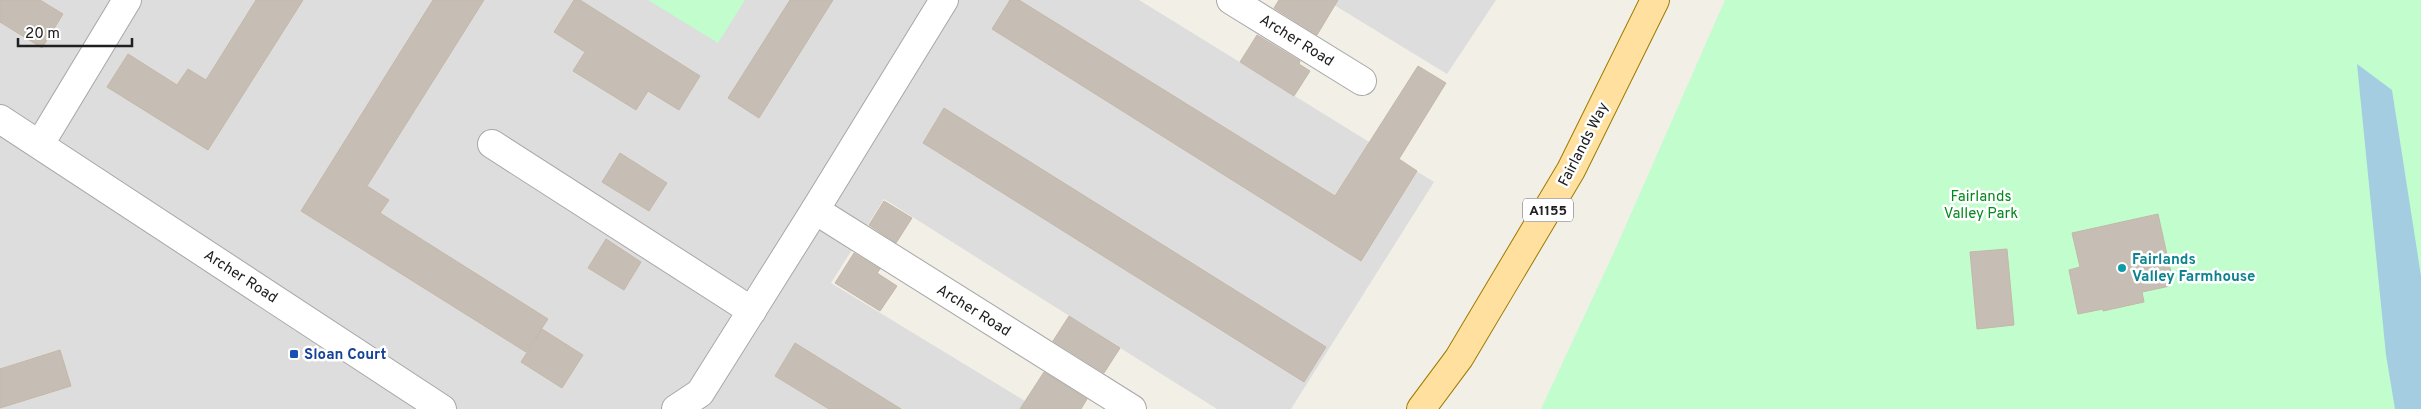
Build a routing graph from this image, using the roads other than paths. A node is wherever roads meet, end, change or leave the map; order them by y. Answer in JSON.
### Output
{"nodes":[{"id":1,"x":127,"y":0,"type":"edge"},
{"id":2,"x":944,"y":0,"type":"edge"},
{"id":3,"x":1231,"y":0,"type":"edge"},
{"id":4,"x":1655,"y":0,"type":"edge"},
{"id":5,"x":1362,"y":81,"type":"dead end"},
{"id":6,"x":0,"y":119,"type":"edge"},
{"id":7,"x":40,"y":144,"type":"junction"},
{"id":8,"x":492,"y":144,"type":"dead end"},
{"id":9,"x":815,"y":210,"type":"junction"},
{"id":10,"x":752,"y":311,"type":"junction"},
{"id":11,"x":442,"y":409,"type":"edge"},
{"id":12,"x":676,"y":409,"type":"edge"},
{"id":13,"x":1132,"y":409,"type":"edge"},
{"id":14,"x":1422,"y":409,"type":"edge"}],
"edges":[{"from":1,"to":7,"type":"street"},
{"from":2,"to":9,"type":"street"},
{"from":3,"to":5,"type":"street","name":"Archer Road"},
{"from":4,"to":14,"type":"main road","name":"Fairlands Way","number":"A1155"},
{"from":6,"to":7,"type":"street","name":"Archer Road"},
{"from":7,"to":11,"type":"street","name":"Archer Road"},
{"from":8,"to":10,"type":"street"},
{"from":9,"to":10,"type":"street"},
{"from":9,"to":13,"type":"street","name":"Archer Road"},
{"from":10,"to":12,"type":"street"}]}
